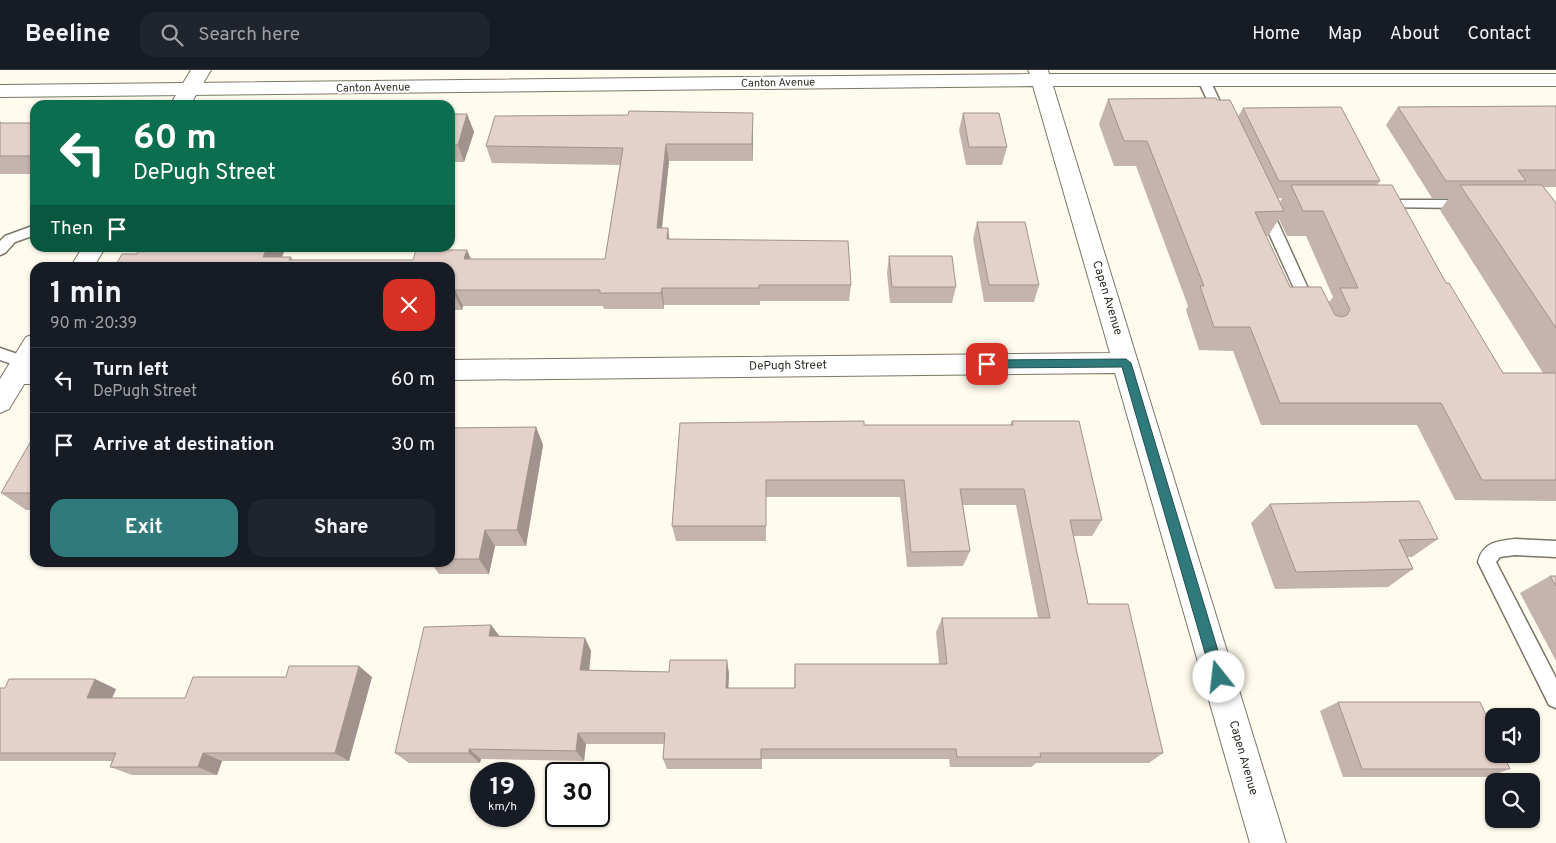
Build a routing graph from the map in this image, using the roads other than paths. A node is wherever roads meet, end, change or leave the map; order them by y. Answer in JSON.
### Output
{"nodes":[{"id":1,"x":201,"y":70,"type":"edge"},
{"id":2,"x":1039,"y":75,"type":"edge"},
{"id":3,"x":1204,"y":80,"type":"junction"},
{"id":4,"x":1556,"y":80,"type":"edge"},
{"id":5,"x":0,"y":91,"type":"edge"},
{"id":6,"x":184,"y":97,"type":"edge"},
{"id":7,"x":1225,"y":124,"type":"edge"},
{"id":8,"x":1265,"y":201,"type":"edge"},
{"id":9,"x":1371,"y":204,"type":"edge"},
{"id":10,"x":1479,"y":204,"type":"edge"},
{"id":11,"x":30,"y":231,"type":"edge"},
{"id":12,"x":0,"y":250,"type":"edge"},
{"id":13,"x":1314,"y":316,"type":"edge"},
{"id":14,"x":0,"y":354,"type":"edge"},
{"id":15,"x":28,"y":363,"type":"edge"},
{"id":16,"x":1126,"y":363,"type":"junction"},
{"id":17,"x":455,"y":370,"type":"edge"},
{"id":18,"x":0,"y":402,"type":"edge"},
{"id":19,"x":1556,"y":549,"type":"edge"},
{"id":20,"x":1556,"y":698,"type":"edge"},
{"id":21,"x":1268,"y":843,"type":"edge"}],
"edges":[{"from":1,"to":6,"type":"street"},
{"from":2,"to":3,"type":"street","name":"Canton Avenue"},
{"from":2,"to":6,"type":"street","name":"Canton Avenue"},
{"from":2,"to":16,"type":"street","name":"Capen Avenue"},
{"from":3,"to":4,"type":"street","name":"Canton Avenue"},
{"from":3,"to":7,"type":"lane"},
{"from":5,"to":6,"type":"street","name":"Canton Avenue"},
{"from":8,"to":13,"type":"lane"},
{"from":9,"to":10,"type":"lane"},
{"from":11,"to":12,"type":"lane"},
{"from":14,"to":15,"type":"lane"},
{"from":15,"to":18,"type":"street"},
{"from":16,"to":17,"type":"street","name":"DePugh Street"},
{"from":16,"to":21,"type":"street","name":"Capen Avenue"},
{"from":19,"to":20,"type":"lane"}]}
